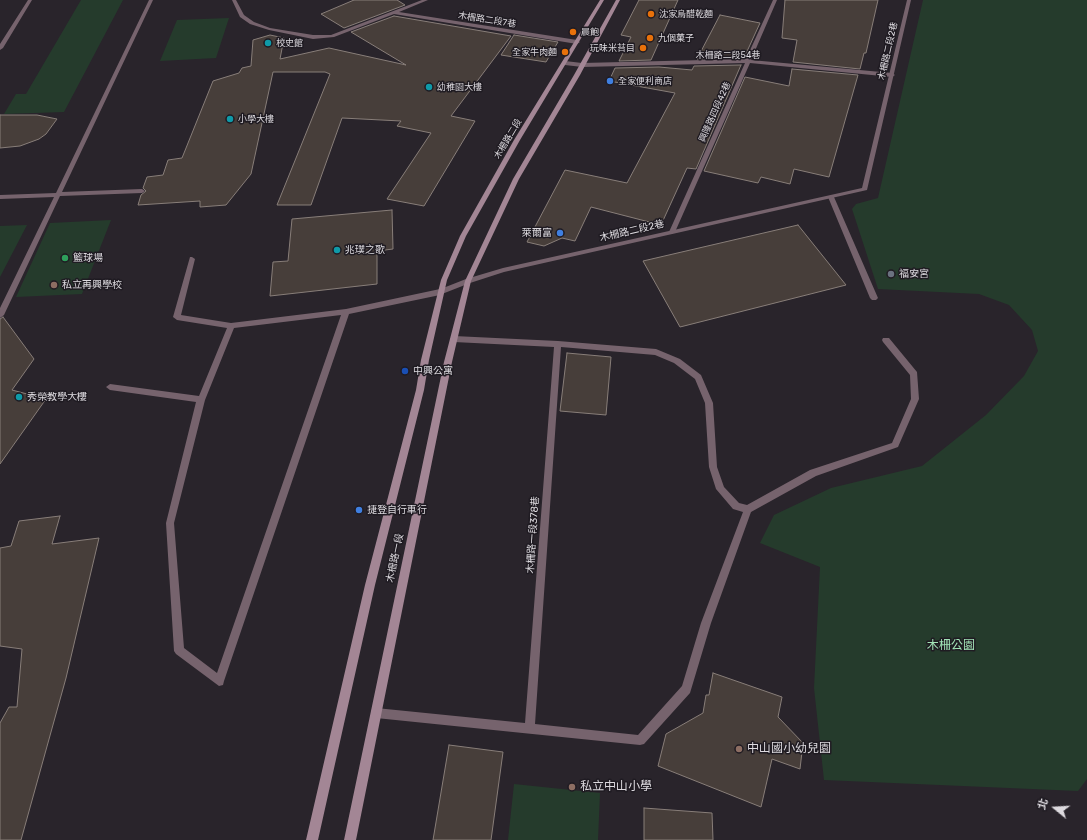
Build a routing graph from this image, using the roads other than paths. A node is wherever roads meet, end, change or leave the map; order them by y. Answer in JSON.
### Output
{"nodes":[{"id":1,"x":30,"y":0,"type":"edge"},
{"id":2,"x":151,"y":0,"type":"edge"},
{"id":3,"x":234,"y":0,"type":"edge"},
{"id":4,"x":426,"y":0,"type":"edge"},
{"id":5,"x":602,"y":0,"type":"edge"},
{"id":6,"x":618,"y":0,"type":"edge"},
{"id":7,"x":775,"y":0,"type":"edge"},
{"id":8,"x":909,"y":0,"type":"edge"},
{"id":9,"x":395,"y":13,"type":"junction"},
{"id":10,"x":577,"y":42,"type":"junction"},
{"id":11,"x":0,"y":48,"type":"edge"},
{"id":12,"x":747,"y":61,"type":"junction"},
{"id":13,"x":565,"y":63,"type":"junction"},
{"id":14,"x":582,"y":65,"type":"junction"},
{"id":15,"x":892,"y":76,"type":"junction"},
{"id":16,"x":142,"y":191,"type":"dead end"},
{"id":17,"x":58,"y":194,"type":"junction"},
{"id":18,"x":0,"y":197,"type":"edge"},
{"id":19,"x":831,"y":197,"type":"junction"},
{"id":20,"x":672,"y":232,"type":"junction"},
{"id":21,"x":192,"y":259,"type":"dead end"},
{"id":22,"x":468,"y":281,"type":"junction"},
{"id":23,"x":440,"y":292,"type":"junction"},
{"id":24,"x":874,"y":298,"type":"dead end"},
{"id":25,"x":346,"y":312,"type":"junction"},
{"id":26,"x":0,"y":314,"type":"edge"},
{"id":27,"x":232,"y":326,"type":"junction"},
{"id":28,"x":454,"y":339,"type":"junction"},
{"id":29,"x":886,"y":340,"type":"dead end"},
{"id":30,"x":558,"y":344,"type":"junction"},
{"id":31,"x":110,"y":387,"type":"dead end"},
{"id":32,"x":201,"y":400,"type":"junction"},
{"id":33,"x":748,"y":509,"type":"junction"},
{"id":34,"x":376,"y":713,"type":"junction"},
{"id":35,"x":530,"y":728,"type":"junction"},
{"id":36,"x":312,"y":840,"type":"edge"},
{"id":37,"x":350,"y":840,"type":"edge"}],
"edges":[{"from":1,"to":11,"type":"street"},
{"from":2,"to":17,"type":"street"},
{"from":3,"to":9,"type":"street"},
{"from":4,"to":9,"type":"street"},
{"from":5,"to":10,"type":"main road","name":"木柵路二段"},
{"from":6,"to":14,"type":"main road"},
{"from":7,"to":12,"type":"street","name":"興隆路四段42巷"},
{"from":8,"to":15,"type":"street","name":"木柵路二段2巷"},
{"from":9,"to":10,"type":"street","name":"木柵路二段7巷"},
{"from":10,"to":13,"type":"main road","name":"木柵路二段"},
{"from":12,"to":14,"type":"street","name":"木柵路二段54巷"},
{"from":12,"to":15,"type":"street","name":"木柵路二段54巷"},
{"from":12,"to":20,"type":"street","name":"興隆路四段42巷"},
{"from":13,"to":14,"type":"street","name":"木柵路二段54巷"},
{"from":13,"to":23,"type":"main road","name":"木柵路二段"},
{"from":14,"to":22,"type":"main road"},
{"from":15,"to":19,"type":"street","name":"木柵路二段2巷"},
{"from":16,"to":17,"type":"street"},
{"from":17,"to":18,"type":"street"},
{"from":17,"to":26,"type":"street"},
{"from":19,"to":20,"type":"street","name":"木柵路二段2巷"},
{"from":19,"to":24,"type":"street"},
{"from":20,"to":22,"type":"street","name":"木柵路二段2巷"},
{"from":21,"to":27,"type":"street","name":"木柵路二段2巷"},
{"from":22,"to":23,"type":"street","name":"木柵路二段2巷"},
{"from":22,"to":28,"type":"main road","name":"木柵路一段"},
{"from":23,"to":25,"type":"street","name":"木柵路二段2巷"},
{"from":23,"to":36,"type":"main road","name":"木柵路一段"},
{"from":25,"to":27,"type":"street","name":"木柵路二段2巷"},
{"from":25,"to":32,"type":"street"},
{"from":27,"to":32,"type":"street"},
{"from":28,"to":30,"type":"street"},
{"from":28,"to":34,"type":"main road","name":"木柵路一段"},
{"from":29,"to":33,"type":"street"},
{"from":30,"to":33,"type":"street"},
{"from":30,"to":35,"type":"street","name":"木柵路一段378巷"},
{"from":31,"to":32,"type":"street"},
{"from":33,"to":35,"type":"street"},
{"from":34,"to":35,"type":"street"},
{"from":34,"to":37,"type":"main road","name":"木柵路一段"}]}
